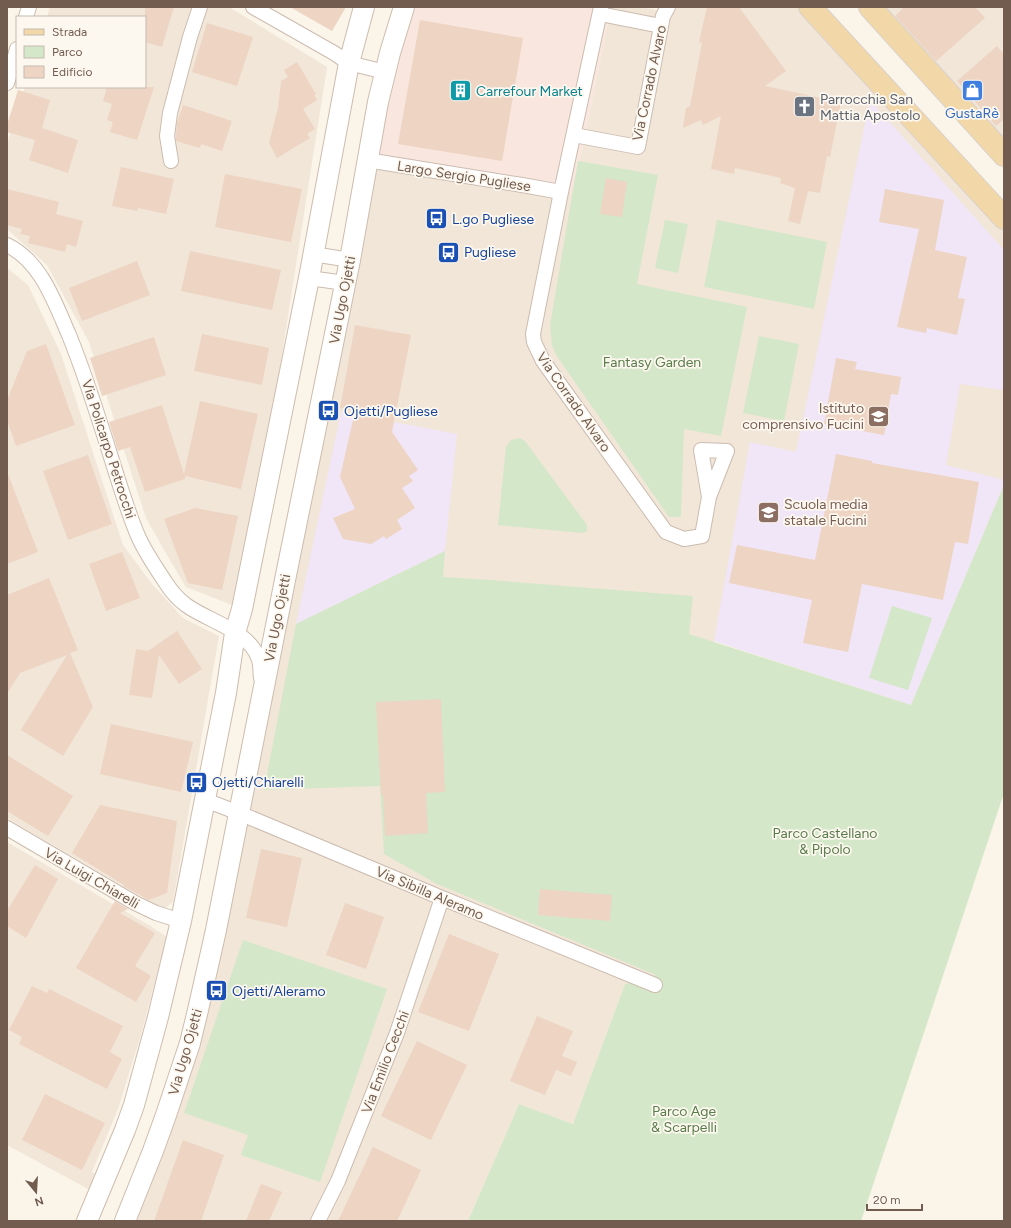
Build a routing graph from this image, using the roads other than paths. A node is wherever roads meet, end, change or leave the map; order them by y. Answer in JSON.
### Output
{"nodes":[{"id":1,"x":200,"y":7,"type":"edge"},
{"id":2,"x":253,"y":7,"type":"edge"},
{"id":3,"x":364,"y":7,"type":"edge"},
{"id":4,"x":404,"y":7,"type":"edge"},
{"id":5,"x":668,"y":7,"type":"edge"},
{"id":6,"x":810,"y":7,"type":"edge"},
{"id":7,"x":870,"y":7,"type":"edge"},
{"id":8,"x":600,"y":10,"type":"edge"},
{"id":9,"x":661,"y":26,"type":"junction"},
{"id":10,"x":16,"y":52,"type":"edge"},
{"id":11,"x":349,"y":63,"type":"junction"},
{"id":12,"x":385,"y":72,"type":"junction"},
{"id":13,"x":8,"y":78,"type":"edge"},
{"id":14,"x":574,"y":135,"type":"junction"},
{"id":15,"x":1004,"y":155,"type":"edge"},
{"id":16,"x":367,"y":160,"type":"junction"},
{"id":17,"x":171,"y":161,"type":"dead end"},
{"id":18,"x":561,"y":192,"type":"junction"},
{"id":19,"x":1004,"y":218,"type":"edge"},
{"id":20,"x":7,"y":245,"type":"edge"},
{"id":21,"x":314,"y":254,"type":"junction"},
{"id":22,"x":350,"y":260,"type":"junction"},
{"id":23,"x":309,"y":278,"type":"junction"},
{"id":24,"x":345,"y":283,"type":"junction"},
{"id":25,"x":708,"y":497,"type":"dead end"},
{"id":26,"x":235,"y":632,"type":"junction"},
{"id":27,"x":261,"y":697,"type":"junction"},
{"id":28,"x":205,"y":800,"type":"junction"},
{"id":29,"x":239,"y":813,"type":"junction"},
{"id":30,"x":7,"y":828,"type":"edge"},
{"id":31,"x":442,"y":898,"type":"junction"},
{"id":32,"x":181,"y":921,"type":"junction"},
{"id":33,"x":655,"y":985,"type":"dead end"},
{"id":34,"x":87,"y":1221,"type":"edge"},
{"id":35,"x":125,"y":1221,"type":"edge"},
{"id":36,"x":318,"y":1221,"type":"edge"}],
"edges":[{"from":1,"to":17,"type":"street"},
{"from":2,"to":11,"type":"street"},
{"from":3,"to":11,"type":"main road"},
{"from":4,"to":12,"type":"main road","name":"Via Ugo Ojetti"},
{"from":5,"to":9,"type":"street","name":"Via Corrado Alvaro"},
{"from":6,"to":19,"type":"main road"},
{"from":7,"to":15,"type":"main road"},
{"from":8,"to":9,"type":"street"},
{"from":8,"to":14,"type":"street","name":"Via Corrado Alvaro"},
{"from":9,"to":14,"type":"street","name":"Via Corrado Alvaro"},
{"from":10,"to":13,"type":"street"},
{"from":11,"to":12,"type":"street"},
{"from":11,"to":21,"type":"main road"},
{"from":12,"to":16,"type":"main road","name":"Via Ugo Ojetti"},
{"from":14,"to":18,"type":"street","name":"Via Corrado Alvaro"},
{"from":16,"to":18,"type":"street","name":"Largo Sergio Pugliese"},
{"from":16,"to":22,"type":"main road","name":"Via Ugo Ojetti"},
{"from":18,"to":25,"type":"street","name":"Via Corrado Alvaro"},
{"from":20,"to":26,"type":"street","name":"Via Policarpo Petrocchi"},
{"from":21,"to":22,"type":"street"},
{"from":21,"to":23,"type":"main road"},
{"from":22,"to":24,"type":"main road","name":"Via Ugo Ojetti"},
{"from":23,"to":24,"type":"street"},
{"from":23,"to":26,"type":"main road"},
{"from":24,"to":27,"type":"main road","name":"Via Ugo Ojetti"},
{"from":26,"to":27,"type":"street","name":"Via Policarpo Petrocchi"},
{"from":26,"to":28,"type":"main road"},
{"from":27,"to":29,"type":"main road","name":"Via Ugo Ojetti"},
{"from":28,"to":29,"type":"street","name":"Via Sibilla Aleramo"},
{"from":28,"to":32,"type":"main road"},
{"from":29,"to":31,"type":"street","name":"Via Sibilla Aleramo"},
{"from":29,"to":35,"type":"main road","name":"Via Ugo Ojetti"},
{"from":30,"to":32,"type":"street","name":"Via Luigi Chiarelli"},
{"from":31,"to":33,"type":"street","name":"Via Sibilla Aleramo"},
{"from":31,"to":36,"type":"street","name":"Via Emilio Cecchi"},
{"from":32,"to":34,"type":"main road"}]}
